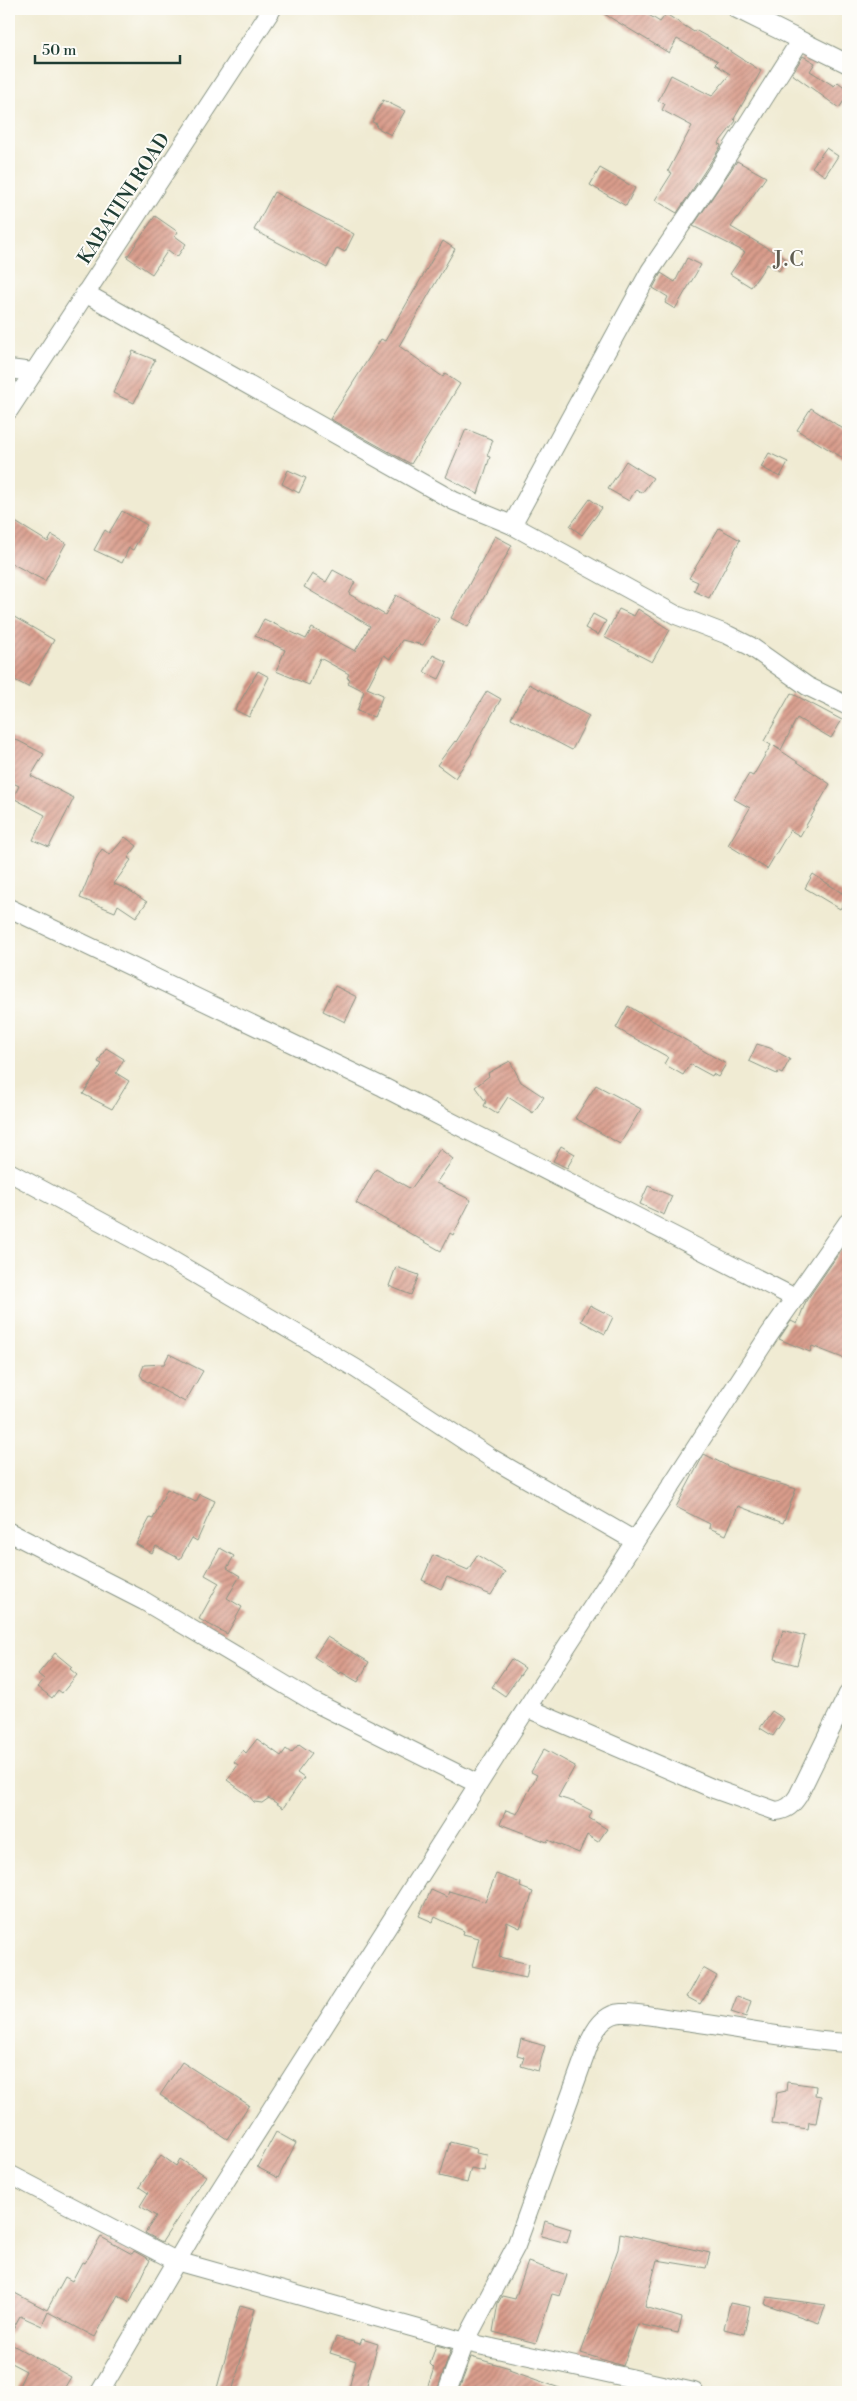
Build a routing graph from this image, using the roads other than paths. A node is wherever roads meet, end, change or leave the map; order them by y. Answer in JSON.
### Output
{"nodes":[{"id":1,"x":272,"y":9,"type":"edge"},
{"id":2,"x":737,"y":9,"type":"edge"},
{"id":3,"x":800,"y":41,"type":"junction"},
{"id":4,"x":848,"y":64,"type":"edge"},
{"id":5,"x":85,"y":293,"type":"junction"},
{"id":6,"x":9,"y":369,"type":"edge"},
{"id":7,"x":34,"y":372,"type":"junction"},
{"id":8,"x":9,"y":410,"type":"edge"},
{"id":9,"x":512,"y":525,"type":"junction"},
{"id":10,"x":848,"y":706,"type":"edge"},
{"id":11,"x":9,"y":908,"type":"edge"},
{"id":12,"x":9,"y":1172,"type":"edge"},
{"id":13,"x":848,"y":1222,"type":"edge"},
{"id":14,"x":795,"y":1298,"type":"junction"},
{"id":15,"x":9,"y":1532,"type":"edge"},
{"id":16,"x":636,"y":1541,"type":"junction"},
{"id":17,"x":848,"y":1694,"type":"edge"},
{"id":18,"x":527,"y":1708,"type":"junction"},
{"id":19,"x":478,"y":1784,"type":"junction"},
{"id":20,"x":848,"y":2043,"type":"edge"},
{"id":21,"x":9,"y":2174,"type":"edge"},
{"id":22,"x":176,"y":2261,"type":"junction"},
{"id":23,"x":466,"y":2342,"type":"junction"},
{"id":24,"x":100,"y":2392,"type":"edge"},
{"id":25,"x":447,"y":2392,"type":"edge"},
{"id":26,"x":694,"y":2392,"type":"edge"}],
"edges":[{"from":1,"to":5,"type":"street","name":"KABATINI ROAD"},
{"from":2,"to":3,"type":"street"},
{"from":3,"to":4,"type":"street"},
{"from":3,"to":9,"type":"street"},
{"from":5,"to":7,"type":"street","name":"KABATINI ROAD"},
{"from":5,"to":9,"type":"street"},
{"from":6,"to":7,"type":"street"},
{"from":7,"to":8,"type":"street","name":"KABATINI ROAD"},
{"from":9,"to":10,"type":"street"},
{"from":11,"to":14,"type":"street"},
{"from":12,"to":16,"type":"street"},
{"from":13,"to":14,"type":"street"},
{"from":14,"to":16,"type":"street"},
{"from":15,"to":19,"type":"street"},
{"from":16,"to":18,"type":"street"},
{"from":17,"to":18,"type":"street"},
{"from":18,"to":19,"type":"street"},
{"from":19,"to":22,"type":"street"},
{"from":20,"to":23,"type":"street"},
{"from":21,"to":22,"type":"street"},
{"from":22,"to":23,"type":"street"},
{"from":22,"to":24,"type":"street"},
{"from":23,"to":25,"type":"street"},
{"from":23,"to":26,"type":"street"}]}
